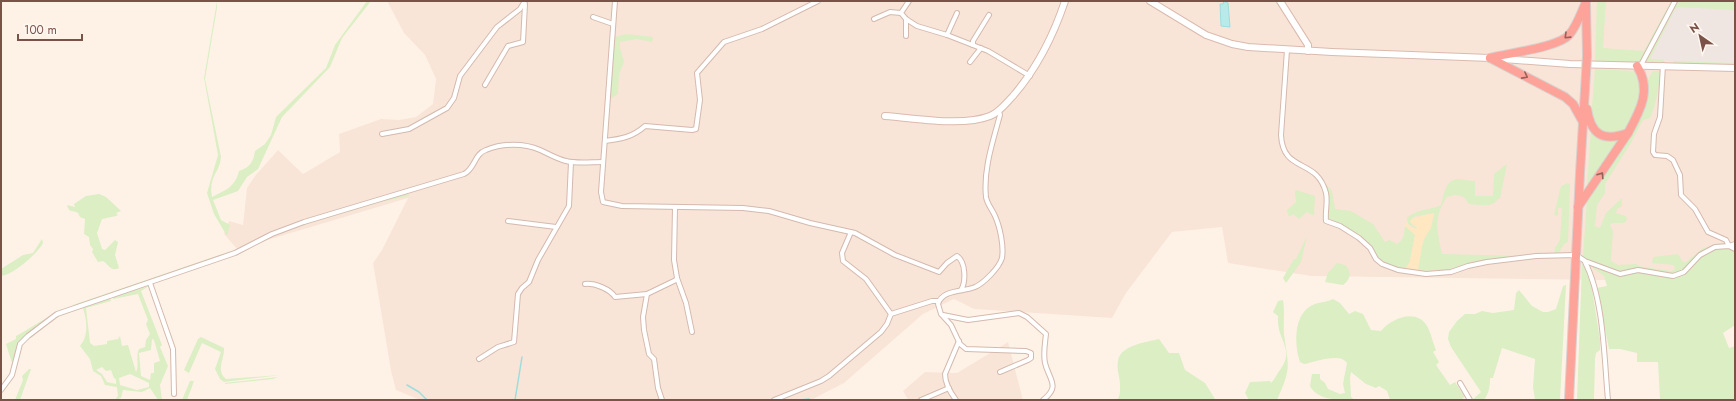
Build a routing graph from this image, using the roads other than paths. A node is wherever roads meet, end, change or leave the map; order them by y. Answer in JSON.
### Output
{"nodes":[{"id":1,"x":615,"y":1,"type":"edge"},
{"id":2,"x":818,"y":1,"type":"edge"},
{"id":3,"x":909,"y":1,"type":"edge"},
{"id":4,"x":1065,"y":1,"type":"edge"},
{"id":5,"x":1150,"y":1,"type":"edge"},
{"id":6,"x":1280,"y":1,"type":"edge"},
{"id":7,"x":1675,"y":1,"type":"edge"},
{"id":8,"x":525,"y":2,"type":"edge"},
{"id":9,"x":1586,"y":2,"type":"edge"},
{"id":10,"x":901,"y":12,"type":"junction"},
{"id":11,"x":957,"y":13,"type":"dead end"},
{"id":12,"x":989,"y":16,"type":"dead end"},
{"id":13,"x":593,"y":17,"type":"dead end"},
{"id":14,"x":874,"y":19,"type":"dead end"},
{"id":15,"x":906,"y":19,"type":"junction"},
{"id":16,"x":613,"y":24,"type":"junction"},
{"id":17,"x":947,"y":34,"type":"junction"},
{"id":18,"x":906,"y":36,"type":"dead end"},
{"id":19,"x":973,"y":46,"type":"junction"},
{"id":20,"x":981,"y":48,"type":"junction"},
{"id":21,"x":1287,"y":50,"type":"junction"},
{"id":22,"x":1308,"y":51,"type":"junction"},
{"id":23,"x":1490,"y":58,"type":"junction"},
{"id":24,"x":970,"y":62,"type":"dead end"},
{"id":25,"x":1639,"y":65,"type":"junction"},
{"id":26,"x":1663,"y":66,"type":"junction"},
{"id":27,"x":1735,"y":68,"type":"edge"},
{"id":28,"x":1030,"y":76,"type":"junction"},
{"id":29,"x":485,"y":85,"type":"dead end"},
{"id":30,"x":1584,"y":97,"type":"junction"},
{"id":31,"x":999,"y":111,"type":"junction"},
{"id":32,"x":885,"y":116,"type":"dead end"},
{"id":33,"x":1582,"y":122,"type":"junction"},
{"id":34,"x":1628,"y":133,"type":"junction"},
{"id":35,"x":382,"y":134,"type":"dead end"},
{"id":36,"x":605,"y":141,"type":"junction"},
{"id":37,"x":571,"y":162,"type":"junction"},
{"id":38,"x":603,"y":162,"type":"junction"},
{"id":39,"x":675,"y":206,"type":"junction"},
{"id":40,"x":1578,"y":207,"type":"junction"},
{"id":41,"x":508,"y":221,"type":"dead end"},
{"id":42,"x":556,"y":227,"type":"junction"},
{"id":43,"x":850,"y":232,"type":"junction"},
{"id":44,"x":1735,"y":244,"type":"edge"},
{"id":45,"x":1729,"y":246,"type":"junction"},
{"id":46,"x":1735,"y":249,"type":"edge"},
{"id":47,"x":1576,"y":255,"type":"junction"},
{"id":48,"x":1585,"y":262,"type":"junction"},
{"id":49,"x":677,"y":278,"type":"junction"},
{"id":50,"x":150,"y":283,"type":"junction"},
{"id":51,"x":585,"y":284,"type":"dead end"},
{"id":52,"x":961,"y":290,"type":"junction"},
{"id":53,"x":647,"y":294,"type":"junction"},
{"id":54,"x":939,"y":301,"type":"junction"},
{"id":55,"x":891,"y":314,"type":"junction"},
{"id":56,"x":942,"y":315,"type":"junction"},
{"id":57,"x":692,"y":332,"type":"dead end"},
{"id":58,"x":959,"y":341,"type":"junction"},
{"id":59,"x":479,"y":359,"type":"dead end"},
{"id":60,"x":1000,"y":372,"type":"dead end"},
{"id":61,"x":1460,"y":383,"type":"dead end"},
{"id":62,"x":948,"y":388,"type":"junction"},
{"id":63,"x":1,"y":390,"type":"edge"},
{"id":64,"x":174,"y":394,"type":"dead end"},
{"id":65,"x":662,"y":400,"type":"edge"},
{"id":66,"x":774,"y":400,"type":"edge"},
{"id":67,"x":921,"y":400,"type":"edge"},
{"id":68,"x":956,"y":400,"type":"edge"},
{"id":69,"x":1043,"y":400,"type":"edge"},
{"id":70,"x":1470,"y":400,"type":"edge"},
{"id":71,"x":1569,"y":400,"type":"edge"},
{"id":72,"x":1608,"y":400,"type":"edge"}],
"edges":[{"from":1,"to":16,"type":"street"},
{"from":2,"to":36,"type":"street"},
{"from":3,"to":10,"type":"street"},
{"from":4,"to":28,"type":"main road"},
{"from":5,"to":21,"type":"main road"},
{"from":6,"to":22,"type":"main road"},
{"from":7,"to":25,"type":"street"},
{"from":8,"to":29,"type":"street"},
{"from":8,"to":35,"type":"street"},
{"from":9,"to":23,"type":"highway","one_way":true},
{"from":9,"to":30,"type":"highway","bridge":true},
{"from":10,"to":14,"type":"street"},
{"from":10,"to":15,"type":"street"},
{"from":11,"to":17,"type":"street"},
{"from":12,"to":19,"type":"street"},
{"from":13,"to":16,"type":"street"},
{"from":15,"to":17,"type":"street"},
{"from":15,"to":18,"type":"street"},
{"from":16,"to":36,"type":"street"},
{"from":17,"to":19,"type":"street"},
{"from":19,"to":20,"type":"street"},
{"from":20,"to":24,"type":"street"},
{"from":20,"to":28,"type":"street"},
{"from":21,"to":22,"type":"main road"},
{"from":21,"to":47,"type":"street"},
{"from":22,"to":23,"type":"main road"},
{"from":23,"to":25,"type":"main road"},
{"from":23,"to":33,"type":"highway","one_way":true},
{"from":25,"to":26,"type":"main road"},
{"from":25,"to":34,"type":"highway"},
{"from":26,"to":27,"type":"main road"},
{"from":26,"to":45,"type":"street"},
{"from":28,"to":31,"type":"main road"},
{"from":30,"to":33,"type":"highway"},
{"from":30,"to":34,"type":"highway"},
{"from":31,"to":32,"type":"main road"},
{"from":31,"to":52,"type":"street"},
{"from":33,"to":40,"type":"highway"},
{"from":40,"to":34,"type":"highway","one_way":true},
{"from":36,"to":38,"type":"street"},
{"from":37,"to":38,"type":"street"},
{"from":37,"to":42,"type":"street"},
{"from":37,"to":50,"type":"street"},
{"from":38,"to":39,"type":"street"},
{"from":39,"to":43,"type":"street"},
{"from":39,"to":49,"type":"street"},
{"from":40,"to":47,"type":"highway"},
{"from":41,"to":42,"type":"street"},
{"from":42,"to":59,"type":"street"},
{"from":43,"to":52,"type":"street"},
{"from":43,"to":55,"type":"street"},
{"from":44,"to":45,"type":"street"},
{"from":45,"to":46,"type":"street"},
{"from":45,"to":48,"type":"street"},
{"from":47,"to":48,"type":"street"},
{"from":47,"to":71,"type":"highway"},
{"from":48,"to":72,"type":"street"},
{"from":49,"to":53,"type":"street"},
{"from":49,"to":57,"type":"street"},
{"from":50,"to":63,"type":"street"},
{"from":50,"to":64,"type":"street"},
{"from":51,"to":53,"type":"street"},
{"from":52,"to":54,"type":"street"},
{"from":53,"to":65,"type":"street"},
{"from":54,"to":55,"type":"street"},
{"from":54,"to":56,"type":"street"},
{"from":55,"to":66,"type":"street"},
{"from":56,"to":58,"type":"street"},
{"from":56,"to":69,"type":"street"},
{"from":58,"to":60,"type":"street"},
{"from":58,"to":62,"type":"street"},
{"from":61,"to":70,"type":"street"},
{"from":62,"to":67,"type":"street"},
{"from":62,"to":68,"type":"street"}]}
